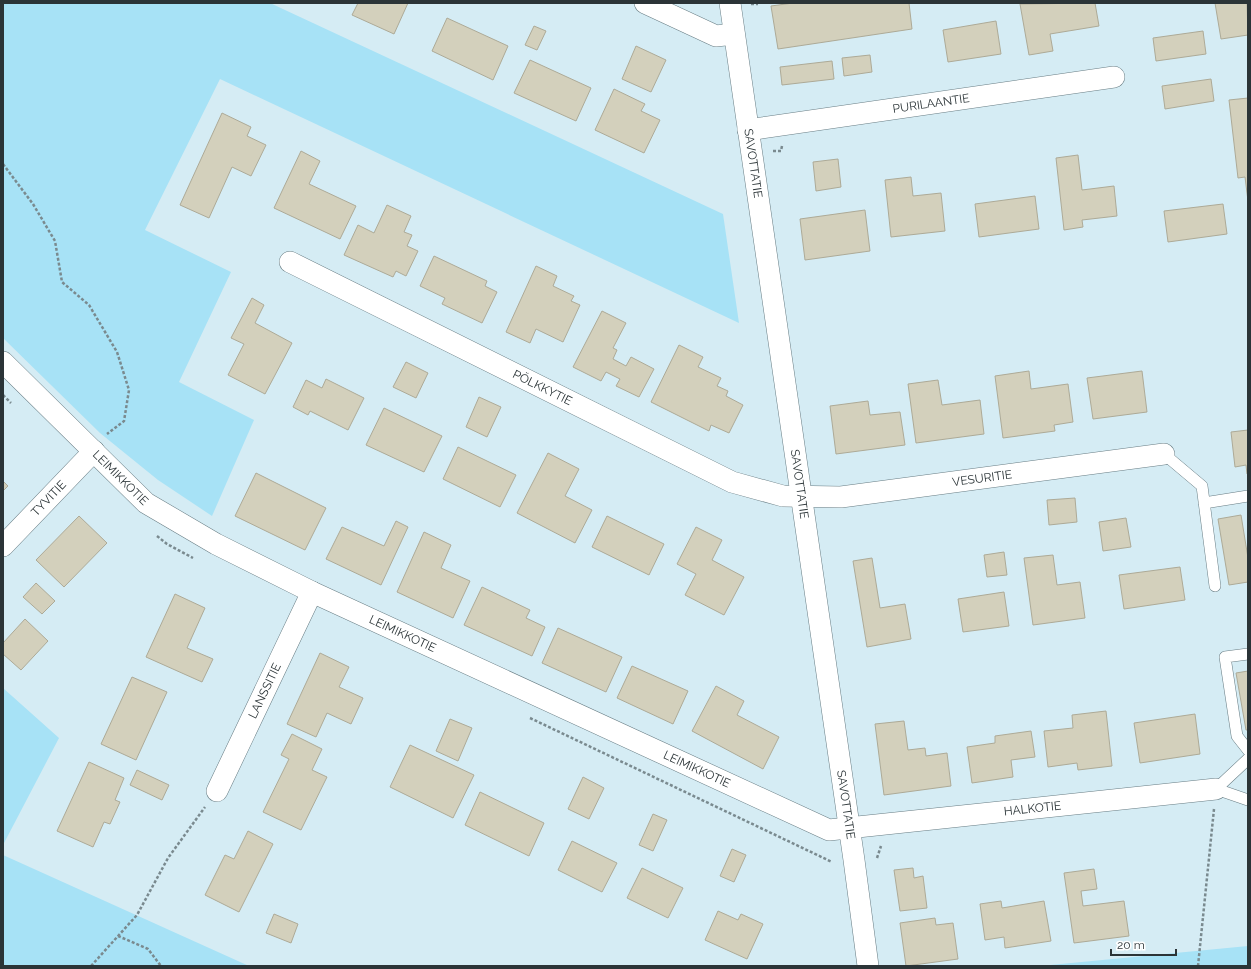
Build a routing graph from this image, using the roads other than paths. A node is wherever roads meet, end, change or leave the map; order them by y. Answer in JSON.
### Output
{"nodes":[{"id":1,"x":645,"y":3,"type":"edge"},
{"id":2,"x":730,"y":3,"type":"edge"},
{"id":3,"x":734,"y":34,"type":"junction"},
{"id":4,"x":1114,"y":77,"type":"dead end"},
{"id":5,"x":748,"y":130,"type":"junction"},
{"id":6,"x":290,"y":262,"type":"dead end"},
{"id":7,"x":3,"y":362,"type":"edge"},
{"id":8,"x":91,"y":449,"type":"junction"},
{"id":9,"x":1164,"y":454,"type":"joint"},
{"id":10,"x":800,"y":495,"type":"junction"},
{"id":11,"x":1248,"y":496,"type":"edge"},
{"id":12,"x":1204,"y":503,"type":"junction"},
{"id":13,"x":3,"y":546,"type":"edge"},
{"id":14,"x":1215,"y":586,"type":"dead end"},
{"id":15,"x":312,"y":592,"type":"junction"},
{"id":16,"x":1248,"y":654,"type":"edge"},
{"id":17,"x":1248,"y":750,"type":"edge"},
{"id":18,"x":1248,"y":759,"type":"edge"},
{"id":19,"x":1216,"y":789,"type":"junction"},
{"id":20,"x":217,"y":791,"type":"road end"},
{"id":21,"x":1248,"y":800,"type":"edge"},
{"id":22,"x":848,"y":829,"type":"junction"},
{"id":23,"x":868,"y":966,"type":"edge"}],
"edges":[{"from":1,"to":3,"type":"street"},
{"from":2,"to":3,"type":"street","name":"SAVOTTATIE"},
{"from":3,"to":5,"type":"street","name":"SAVOTTATIE"},
{"from":4,"to":5,"type":"street","name":"PURILAANTIE"},
{"from":5,"to":10,"type":"street","name":"SAVOTTATIE"},
{"from":6,"to":10,"type":"street","name":"PÖLKKYTIE"},
{"from":7,"to":8,"type":"street","name":"LEIMIKKOTIE"},
{"from":8,"to":13,"type":"street","name":"TYVITIE"},
{"from":8,"to":15,"type":"street","name":"LEIMIKKOTIE"},
{"from":9,"to":10,"type":"street","name":"VESURITIE"},
{"from":9,"to":12,"type":"lane"},
{"from":10,"to":22,"type":"street","name":"SAVOTTATIE"},
{"from":11,"to":12,"type":"lane"},
{"from":12,"to":14,"type":"lane"},
{"from":15,"to":20,"type":"street","name":"LANSSITIE"},
{"from":15,"to":22,"type":"street","name":"LEIMIKKOTIE"},
{"from":16,"to":17,"type":"lane"},
{"from":18,"to":19,"type":"lane"},
{"from":19,"to":21,"type":"lane"},
{"from":19,"to":22,"type":"street","name":"HALKOTIE"},
{"from":22,"to":23,"type":"street","name":"SAVOTTATIE"}]}
